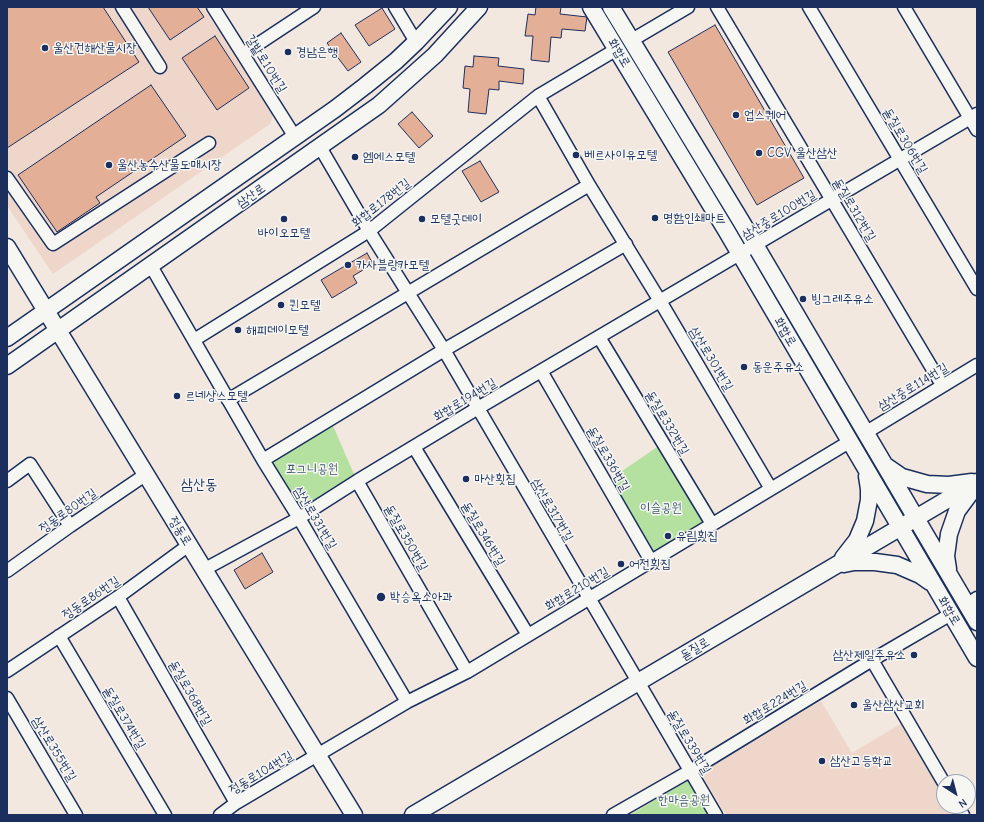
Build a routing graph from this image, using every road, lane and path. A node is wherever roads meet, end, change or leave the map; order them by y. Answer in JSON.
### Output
{"nodes":[{"id":1,"x":122,"y":7,"type":"edge"},
{"id":2,"x":213,"y":7,"type":"edge"},
{"id":3,"x":313,"y":7,"type":"edge"},
{"id":4,"x":396,"y":7,"type":"edge"},
{"id":5,"x":448,"y":7,"type":"edge"},
{"id":6,"x":611,"y":7,"type":"edge"},
{"id":7,"x":688,"y":7,"type":"edge"},
{"id":8,"x":717,"y":7,"type":"edge"},
{"id":9,"x":809,"y":7,"type":"edge"},
{"id":10,"x":904,"y":7,"type":"edge"},
{"id":11,"x":479,"y":9,"type":"edge"},
{"id":12,"x":592,"y":10,"type":"edge"},
{"id":13,"x":632,"y":40,"type":"junction"},
{"id":14,"x":416,"y":42,"type":"junction"},
{"id":15,"x":617,"y":49,"type":"junction"},
{"id":16,"x":243,"y":54,"type":"junction"},
{"id":17,"x":160,"y":67,"type":"dead end"},
{"id":18,"x":538,"y":96,"type":"junction"},
{"id":19,"x":974,"y":116,"type":"edge"},
{"id":20,"x":977,"y":130,"type":"edge"},
{"id":21,"x":295,"y":137,"type":"junction"},
{"id":22,"x":209,"y":143,"type":"dead end"},
{"id":23,"x":320,"y":147,"type":"junction"},
{"id":24,"x":900,"y":160,"type":"junction"},
{"id":25,"x":7,"y":178,"type":"edge"},
{"id":26,"x":589,"y":185,"type":"junction"},
{"id":27,"x":832,"y":200,"type":"junction"},
{"id":28,"x":369,"y":231,"type":"junction"},
{"id":29,"x":626,"y":244,"type":"junction"},
{"id":30,"x":754,"y":245,"type":"junction"},
{"id":31,"x":7,"y":247,"type":"edge"},
{"id":32,"x":740,"y":254,"type":"junction"},
{"id":33,"x":151,"y":266,"type":"junction"},
{"id":34,"x":977,"y":289,"type":"edge"},
{"id":35,"x":408,"y":293,"type":"junction"},
{"id":36,"x":660,"y":301,"type":"junction"},
{"id":37,"x":47,"y":310,"type":"junction"},
{"id":38,"x":58,"y":330,"type":"junction"},
{"id":39,"x":599,"y":337,"type":"junction"},
{"id":40,"x":7,"y":338,"type":"edge"},
{"id":41,"x":194,"y":340,"type":"junction"},
{"id":42,"x":444,"y":350,"type":"junction"},
{"id":43,"x":977,"y":365,"type":"edge"},
{"id":44,"x":7,"y":366,"type":"edge"},
{"id":45,"x":541,"y":371,"type":"junction"},
{"id":46,"x":942,"y":385,"type":"junction"},
{"id":47,"x":228,"y":400,"type":"junction"},
{"id":48,"x":478,"y":408,"type":"junction"},
{"id":49,"x":865,"y":433,"type":"junction"},
{"id":50,"x":849,"y":442,"type":"junction"},
{"id":51,"x":414,"y":447,"type":"junction"},
{"id":52,"x":263,"y":460,"type":"junction"},
{"id":53,"x":881,"y":461,"type":"junction"},
{"id":54,"x":866,"y":470,"type":"junction"},
{"id":55,"x":145,"y":475,"type":"junction"},
{"id":56,"x":7,"y":480,"type":"edge"},
{"id":57,"x":357,"y":481,"type":"junction"},
{"id":58,"x":977,"y":481,"type":"edge"},
{"id":59,"x":977,"y":485,"type":"edge"},
{"id":60,"x":771,"y":489,"type":"junction"},
{"id":61,"x":299,"y":518,"type":"junction"},
{"id":62,"x":916,"y":519,"type":"junction"},
{"id":63,"x":712,"y":524,"type":"junction"},
{"id":64,"x":70,"y":526,"type":"junction"},
{"id":65,"x":900,"y":528,"type":"junction"},
{"id":66,"x":189,"y":545,"type":"junction"},
{"id":67,"x":651,"y":561,"type":"junction"},
{"id":68,"x":833,"y":567,"type":"junction"},
{"id":69,"x":205,"y":569,"type":"junction"},
{"id":70,"x":7,"y":571,"type":"edge"},
{"id":71,"x":950,"y":576,"type":"junction"},
{"id":72,"x":934,"y":586,"type":"junction"},
{"id":73,"x":118,"y":597,"type":"junction"},
{"id":74,"x":588,"y":599,"type":"junction"},
{"id":75,"x":972,"y":602,"type":"edge"},
{"id":76,"x":951,"y":614,"type":"junction"},
{"id":77,"x":977,"y":622,"type":"edge"},
{"id":78,"x":528,"y":635,"type":"junction"},
{"id":79,"x":59,"y":636,"type":"junction"},
{"id":80,"x":977,"y":658,"type":"edge"},
{"id":81,"x":872,"y":660,"type":"junction"},
{"id":82,"x":7,"y":671,"type":"edge"},
{"id":83,"x":467,"y":672,"type":"junction"},
{"id":84,"x":638,"y":683,"type":"junction"},
{"id":85,"x":7,"y":698,"type":"edge"},
{"id":86,"x":407,"y":702,"type":"junction"},
{"id":87,"x":318,"y":755,"type":"junction"},
{"id":88,"x":690,"y":771,"type":"junction"},
{"id":89,"x":939,"y":774,"type":"edge"},
{"id":90,"x":236,"y":804,"type":"junction"},
{"id":91,"x":76,"y":815,"type":"edge"},
{"id":92,"x":165,"y":815,"type":"edge"},
{"id":93,"x":220,"y":815,"type":"edge"},
{"id":94,"x":354,"y":815,"type":"edge"},
{"id":95,"x":413,"y":815,"type":"edge"},
{"id":96,"x":613,"y":815,"type":"edge"},
{"id":97,"x":716,"y":815,"type":"edge"}],
"edges":[{"from":1,"to":17,"type":"street"},
{"from":2,"to":16,"type":"street","name":"갈밭로10번길"},
{"from":3,"to":16,"type":"street"},
{"from":4,"to":14,"type":"street"},
{"from":5,"to":14,"type":"main road","name":"삼산로"},
{"from":6,"to":13,"type":"main road","name":"화합로"},
{"from":7,"to":13,"type":"street"},
{"from":8,"to":27,"type":"street","name":"돋질로312번길"},
{"from":9,"to":24,"type":"street","name":"돋질로306번길"},
{"from":10,"to":19,"type":"street"},
{"from":11,"to":23,"type":"main road","name":"삼산로"},
{"from":12,"to":15,"type":"main road","name":"화합로"},
{"from":13,"to":30,"type":"main road","name":"화합로"},
{"from":14,"to":21,"type":"main road","name":"삼산로"},
{"from":15,"to":18,"type":"street","name":"화합로178번길"},
{"from":15,"to":32,"type":"main road","name":"화합로"},
{"from":16,"to":21,"type":"street","name":"갈밭로10번길"},
{"from":18,"to":26,"type":"street","name":"삼산로301번길"},
{"from":18,"to":28,"type":"street","name":"화합로178번길"},
{"from":19,"to":20,"type":"street"},
{"from":19,"to":24,"type":"street","name":"삼산중로100번길"},
{"from":21,"to":37,"type":"main road","name":"삼산로"},
{"from":22,"to":25,"type":"street"},
{"from":23,"to":28,"type":"street","name":"삼산로317번길"},
{"from":23,"to":33,"type":"main road","name":"삼산로"},
{"from":24,"to":27,"type":"street","name":"삼산중로100번길"},
{"from":24,"to":34,"type":"street","name":"돋질로306번길"},
{"from":26,"to":29,"type":"street","name":"삼산로301번길"},
{"from":26,"to":35,"type":"street"},
{"from":27,"to":30,"type":"street","name":"삼산중로100번길"},
{"from":27,"to":46,"type":"street","name":"돋질로312번길"},
{"from":28,"to":35,"type":"street","name":"삼산로317번길"},
{"from":28,"to":41,"type":"street","name":"화합로178번길"},
{"from":29,"to":36,"type":"street","name":"삼산로301번길"},
{"from":29,"to":42,"type":"street"},
{"from":30,"to":32,"type":"street","name":"삼산중로100번길"},
{"from":30,"to":49,"type":"main road","name":"화합로"},
{"from":31,"to":37,"type":"main road","name":"정동로"},
{"from":32,"to":36,"type":"street","name":"화합로194번길"},
{"from":32,"to":50,"type":"main road","name":"화합로"},
{"from":33,"to":38,"type":"main road","name":"삼산로"},
{"from":33,"to":41,"type":"street","name":"삼산로331번길"},
{"from":35,"to":42,"type":"street","name":"삼산로317번길"},
{"from":35,"to":47,"type":"street"},
{"from":36,"to":39,"type":"street","name":"화합로194번길"},
{"from":36,"to":60,"type":"street","name":"삼산로301번길"},
{"from":37,"to":38,"type":"main road","name":"정동로"},
{"from":37,"to":40,"type":"main road","name":"삼산로"},
{"from":38,"to":44,"type":"main road","name":"삼산로"},
{"from":38,"to":55,"type":"main road","name":"정동로"},
{"from":39,"to":45,"type":"street","name":"화합로194번길"},
{"from":39,"to":63,"type":"street","name":"돋질로332번길"},
{"from":41,"to":47,"type":"street","name":"삼산로331번길"},
{"from":42,"to":48,"type":"street","name":"삼산로317번길"},
{"from":42,"to":52,"type":"street"},
{"from":43,"to":46,"type":"street","name":"삼산중로114번길"},
{"from":45,"to":48,"type":"street","name":"화합로194번길"},
{"from":45,"to":67,"type":"street","name":"돋질로336번길"},
{"from":46,"to":49,"type":"street","name":"삼산중로114번길"},
{"from":47,"to":52,"type":"street","name":"삼산로331번길"},
{"from":48,"to":51,"type":"street","name":"화합로194번길"},
{"from":48,"to":74,"type":"street","name":"삼산로317번길"},
{"from":49,"to":53,"type":"main road","name":"화합로"},
{"from":50,"to":54,"type":"main road","name":"화합로"},
{"from":50,"to":60,"type":"street","name":"화합로210번길"},
{"from":51,"to":57,"type":"street","name":"화합로194번길"},
{"from":51,"to":78,"type":"street","name":"돋질로346번길"},
{"from":52,"to":61,"type":"street","name":"삼산로331번길"},
{"from":53,"to":54,"type":"main road"},
{"from":53,"to":58,"type":"main road"},
{"from":53,"to":62,"type":"main road","name":"화합로"},
{"from":54,"to":65,"type":"main road","name":"화합로"},
{"from":54,"to":68,"type":"main road"},
{"from":55,"to":64,"type":"street","name":"정동로80번길"},
{"from":55,"to":66,"type":"main road","name":"정동로"},
{"from":56,"to":64,"type":"street"},
{"from":57,"to":61,"type":"street","name":"화합로194번길"},
{"from":57,"to":83,"type":"street","name":"돋질로350번길"},
{"from":58,"to":62,"type":"main road","name":"돋질로"},
{"from":59,"to":71,"type":"main road"},
{"from":60,"to":63,"type":"street","name":"화합로210번길"},
{"from":61,"to":69,"type":"street","name":"화합로194번길"},
{"from":61,"to":86,"type":"street","name":"삼산로331번길"},
{"from":62,"to":65,"type":"main road","name":"돋질로"},
{"from":62,"to":71,"type":"main road","name":"화합로"},
{"from":63,"to":67,"type":"street","name":"화합로210번길"},
{"from":64,"to":70,"type":"street","name":"정동로80번길"},
{"from":65,"to":68,"type":"main road","name":"돋질로"},
{"from":65,"to":72,"type":"main road","name":"화합로"},
{"from":66,"to":69,"type":"main road","name":"정동로"},
{"from":66,"to":73,"type":"street","name":"정동로86번길"},
{"from":67,"to":74,"type":"street","name":"화합로210번길"},
{"from":68,"to":72,"type":"main road"},
{"from":68,"to":84,"type":"main road","name":"돋질로"},
{"from":69,"to":87,"type":"main road","name":"정동로"},
{"from":71,"to":75,"type":"main road","name":"화합로"},
{"from":72,"to":76,"type":"main road","name":"화합로"},
{"from":73,"to":79,"type":"street","name":"정동로86번길"},
{"from":73,"to":90,"type":"street","name":"돋질로368번길"},
{"from":74,"to":78,"type":"street","name":"화합로210번길"},
{"from":74,"to":84,"type":"street","name":"삼산로317번길"},
{"from":75,"to":76,"type":"main road"},
{"from":75,"to":77,"type":"main road","name":"화합로"},
{"from":76,"to":80,"type":"main road","name":"화합로"},
{"from":76,"to":81,"type":"street","name":"화합로224번길"},
{"from":78,"to":83,"type":"street","name":"화합로210번길"},
{"from":79,"to":82,"type":"street","name":"정동로86번길"},
{"from":79,"to":92,"type":"street","name":"돋질로374번길"},
{"from":81,"to":88,"type":"street","name":"화합로224번길"},
{"from":81,"to":89,"type":"street"},
{"from":83,"to":86,"type":"street","name":"화합로210번길"},
{"from":84,"to":88,"type":"street","name":"돋질로339번길"},
{"from":84,"to":95,"type":"main road","name":"돋질로"},
{"from":85,"to":91,"type":"street","name":"삼산로355번길"},
{"from":86,"to":87,"type":"street","name":"화합로210번길"},
{"from":87,"to":90,"type":"street","name":"정동로104번길"},
{"from":87,"to":94,"type":"main road","name":"정동로"},
{"from":88,"to":96,"type":"street","name":"화합로224번길"},
{"from":88,"to":97,"type":"street","name":"돋질로339번길"},
{"from":90,"to":93,"type":"street","name":"정동로104번길"}]}
